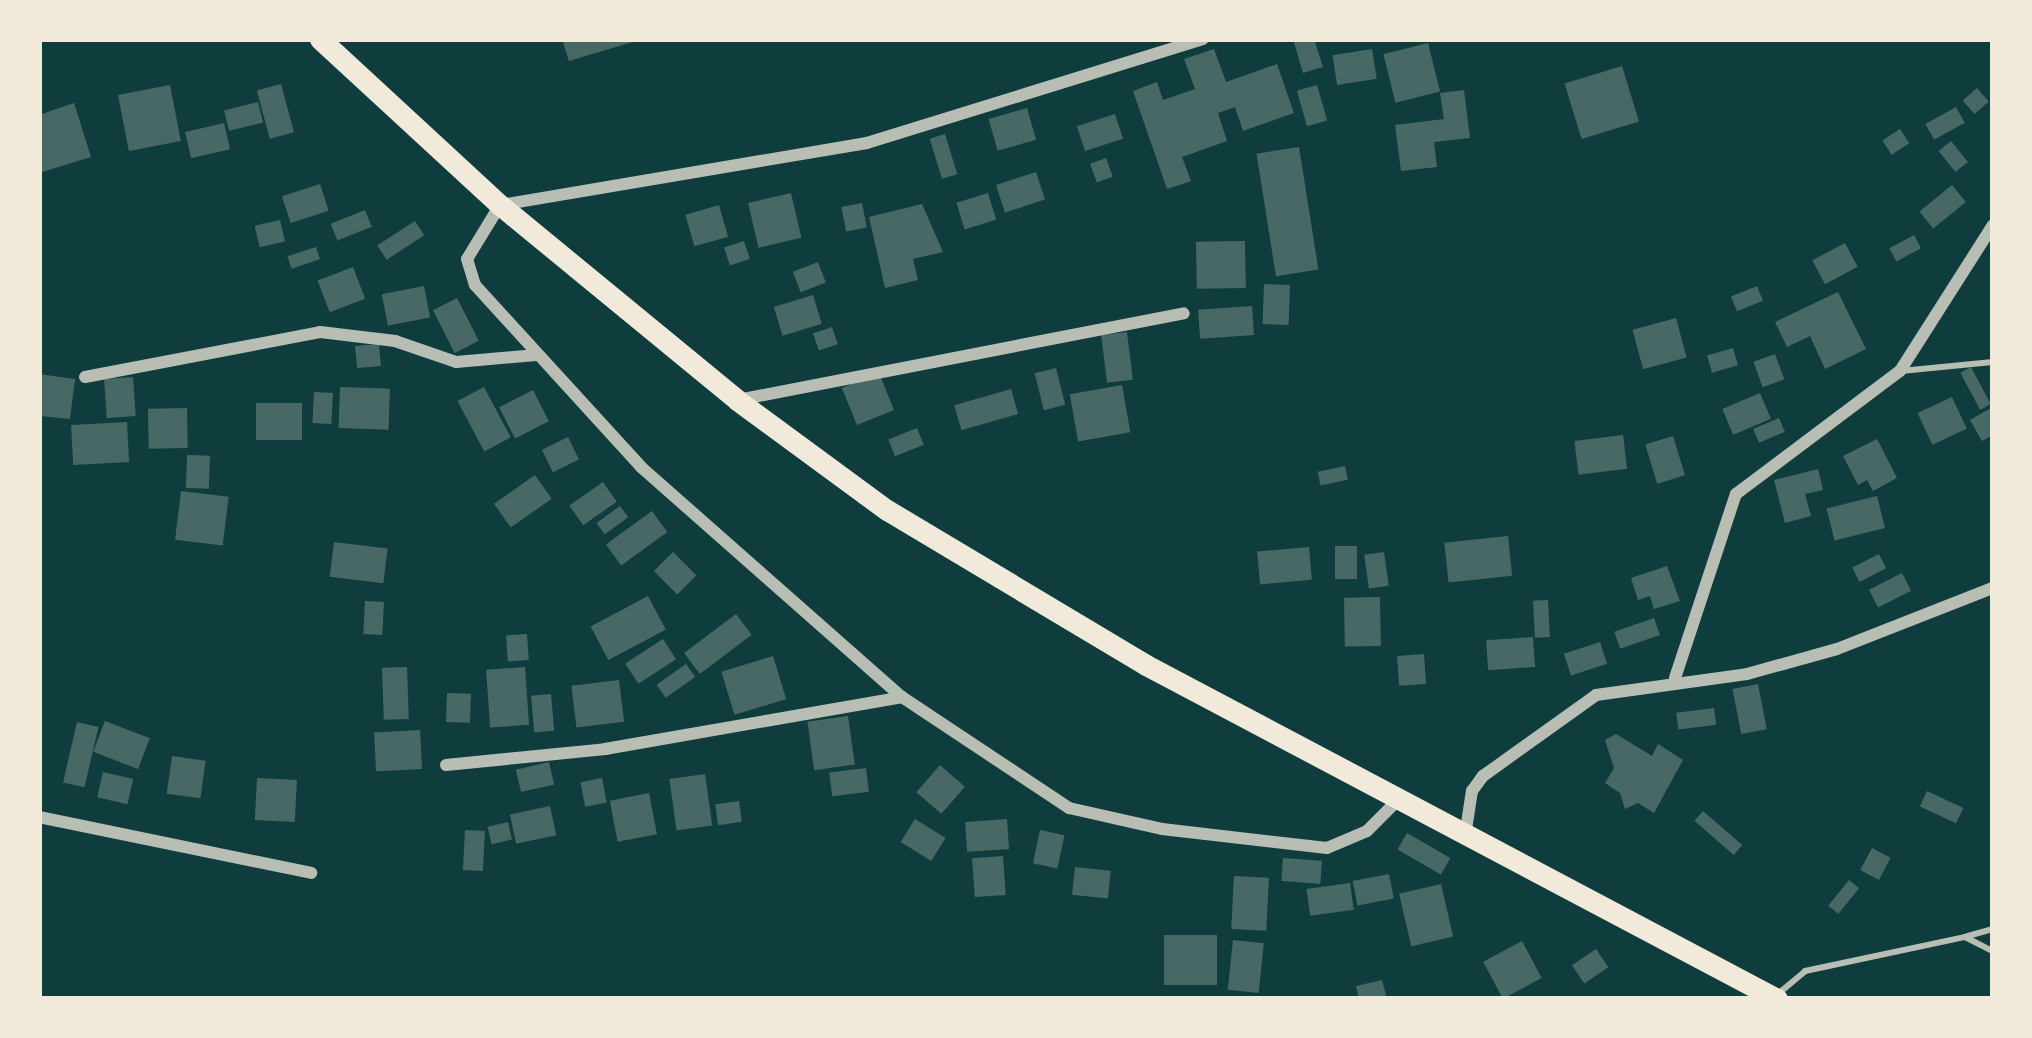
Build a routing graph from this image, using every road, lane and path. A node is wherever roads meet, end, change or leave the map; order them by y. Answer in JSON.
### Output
{"nodes":[{"id":1,"x":320,"y":39,"type":"edge"},
{"id":2,"x":1203,"y":39,"type":"edge"},
{"id":3,"x":500,"y":205,"type":"junction"},
{"id":4,"x":1993,"y":225,"type":"edge"},
{"id":5,"x":1184,"y":313,"type":"dead end"},
{"id":6,"x":536,"y":355,"type":"junction"},
{"id":7,"x":1993,"y":362,"type":"edge"},
{"id":8,"x":1900,"y":371,"type":"junction"},
{"id":9,"x":85,"y":377,"type":"dead end"},
{"id":10,"x":737,"y":400,"type":"junction"},
{"id":11,"x":1993,"y":588,"type":"edge"},
{"id":12,"x":1675,"y":678,"type":"junction"},
{"id":13,"x":902,"y":697,"type":"junction"},
{"id":14,"x":446,"y":764,"type":"dead end"},
{"id":15,"x":1396,"y":801,"type":"junction"},
{"id":16,"x":39,"y":817,"type":"edge"},
{"id":17,"x":1465,"y":837,"type":"junction"},
{"id":18,"x":311,"y":873,"type":"dead end"},
{"id":19,"x":1993,"y":928,"type":"edge"},
{"id":20,"x":1965,"y":937,"type":"junction"},
{"id":21,"x":1993,"y":951,"type":"edge"},
{"id":22,"x":1776,"y":998,"type":"edge"}],
"edges":[{"from":1,"to":3,"type":"highway"},
{"from":2,"to":3,"type":"street"},
{"from":3,"to":6,"type":"street"},
{"from":3,"to":10,"type":"highway"},
{"from":4,"to":8,"type":"street"},
{"from":5,"to":10,"type":"street"},
{"from":6,"to":9,"type":"street"},
{"from":6,"to":13,"type":"street"},
{"from":7,"to":8,"type":"lane"},
{"from":8,"to":12,"type":"street"},
{"from":10,"to":15,"type":"highway"},
{"from":11,"to":12,"type":"street"},
{"from":12,"to":17,"type":"street"},
{"from":13,"to":14,"type":"street"},
{"from":13,"to":15,"type":"street"},
{"from":15,"to":17,"type":"highway"},
{"from":16,"to":18,"type":"street"},
{"from":17,"to":22,"type":"highway"},
{"from":19,"to":20,"type":"lane"},
{"from":20,"to":21,"type":"lane"},
{"from":20,"to":22,"type":"lane"}]}
